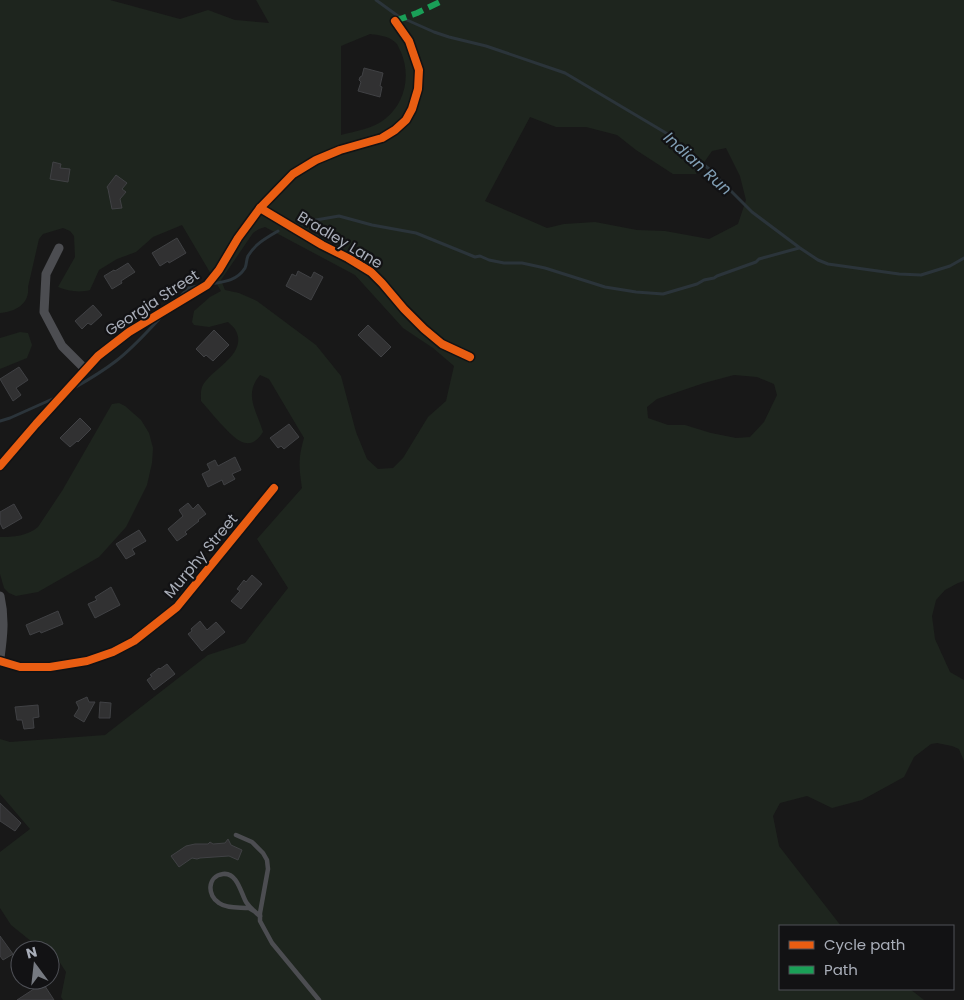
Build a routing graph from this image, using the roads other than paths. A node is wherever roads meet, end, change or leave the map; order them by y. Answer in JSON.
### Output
{"nodes":[{"id":1,"x":395,"y":21,"type":"dead end"},
{"id":2,"x":260,"y":208,"type":"junction"},
{"id":3,"x":59,"y":248,"type":"dead end"},
{"id":4,"x":470,"y":357,"type":"dead end"},
{"id":5,"x":86,"y":370,"type":"junction"},
{"id":6,"x":0,"y":466,"type":"edge"},
{"id":7,"x":274,"y":488,"type":"dead end"},
{"id":8,"x":0,"y":596,"type":"edge"},
{"id":9,"x":0,"y":660,"type":"edge"},
{"id":10,"x":236,"y":834,"type":"dead end"},
{"id":11,"x":254,"y":911,"type":"junction"},
{"id":12,"x":260,"y":916,"type":"junction"},
{"id":13,"x":318,"y":1000,"type":"edge"}],
"edges":[{"from":1,"to":2,"type":"street","name":"Georgia Street"},
{"from":2,"to":4,"type":"street","name":"Bradley Lane"},
{"from":2,"to":5,"type":"street","name":"Georgia Street"},
{"from":3,"to":5,"type":"street"},
{"from":5,"to":6,"type":"street","name":"Georgia Street"},
{"from":7,"to":9,"type":"street","name":"Murphy Street"},
{"from":8,"to":9,"type":"street"},
{"from":10,"to":12,"type":"lane"},
{"from":11,"to":11,"type":"lane"},
{"from":11,"to":12,"type":"lane"},
{"from":12,"to":13,"type":"lane"}]}
